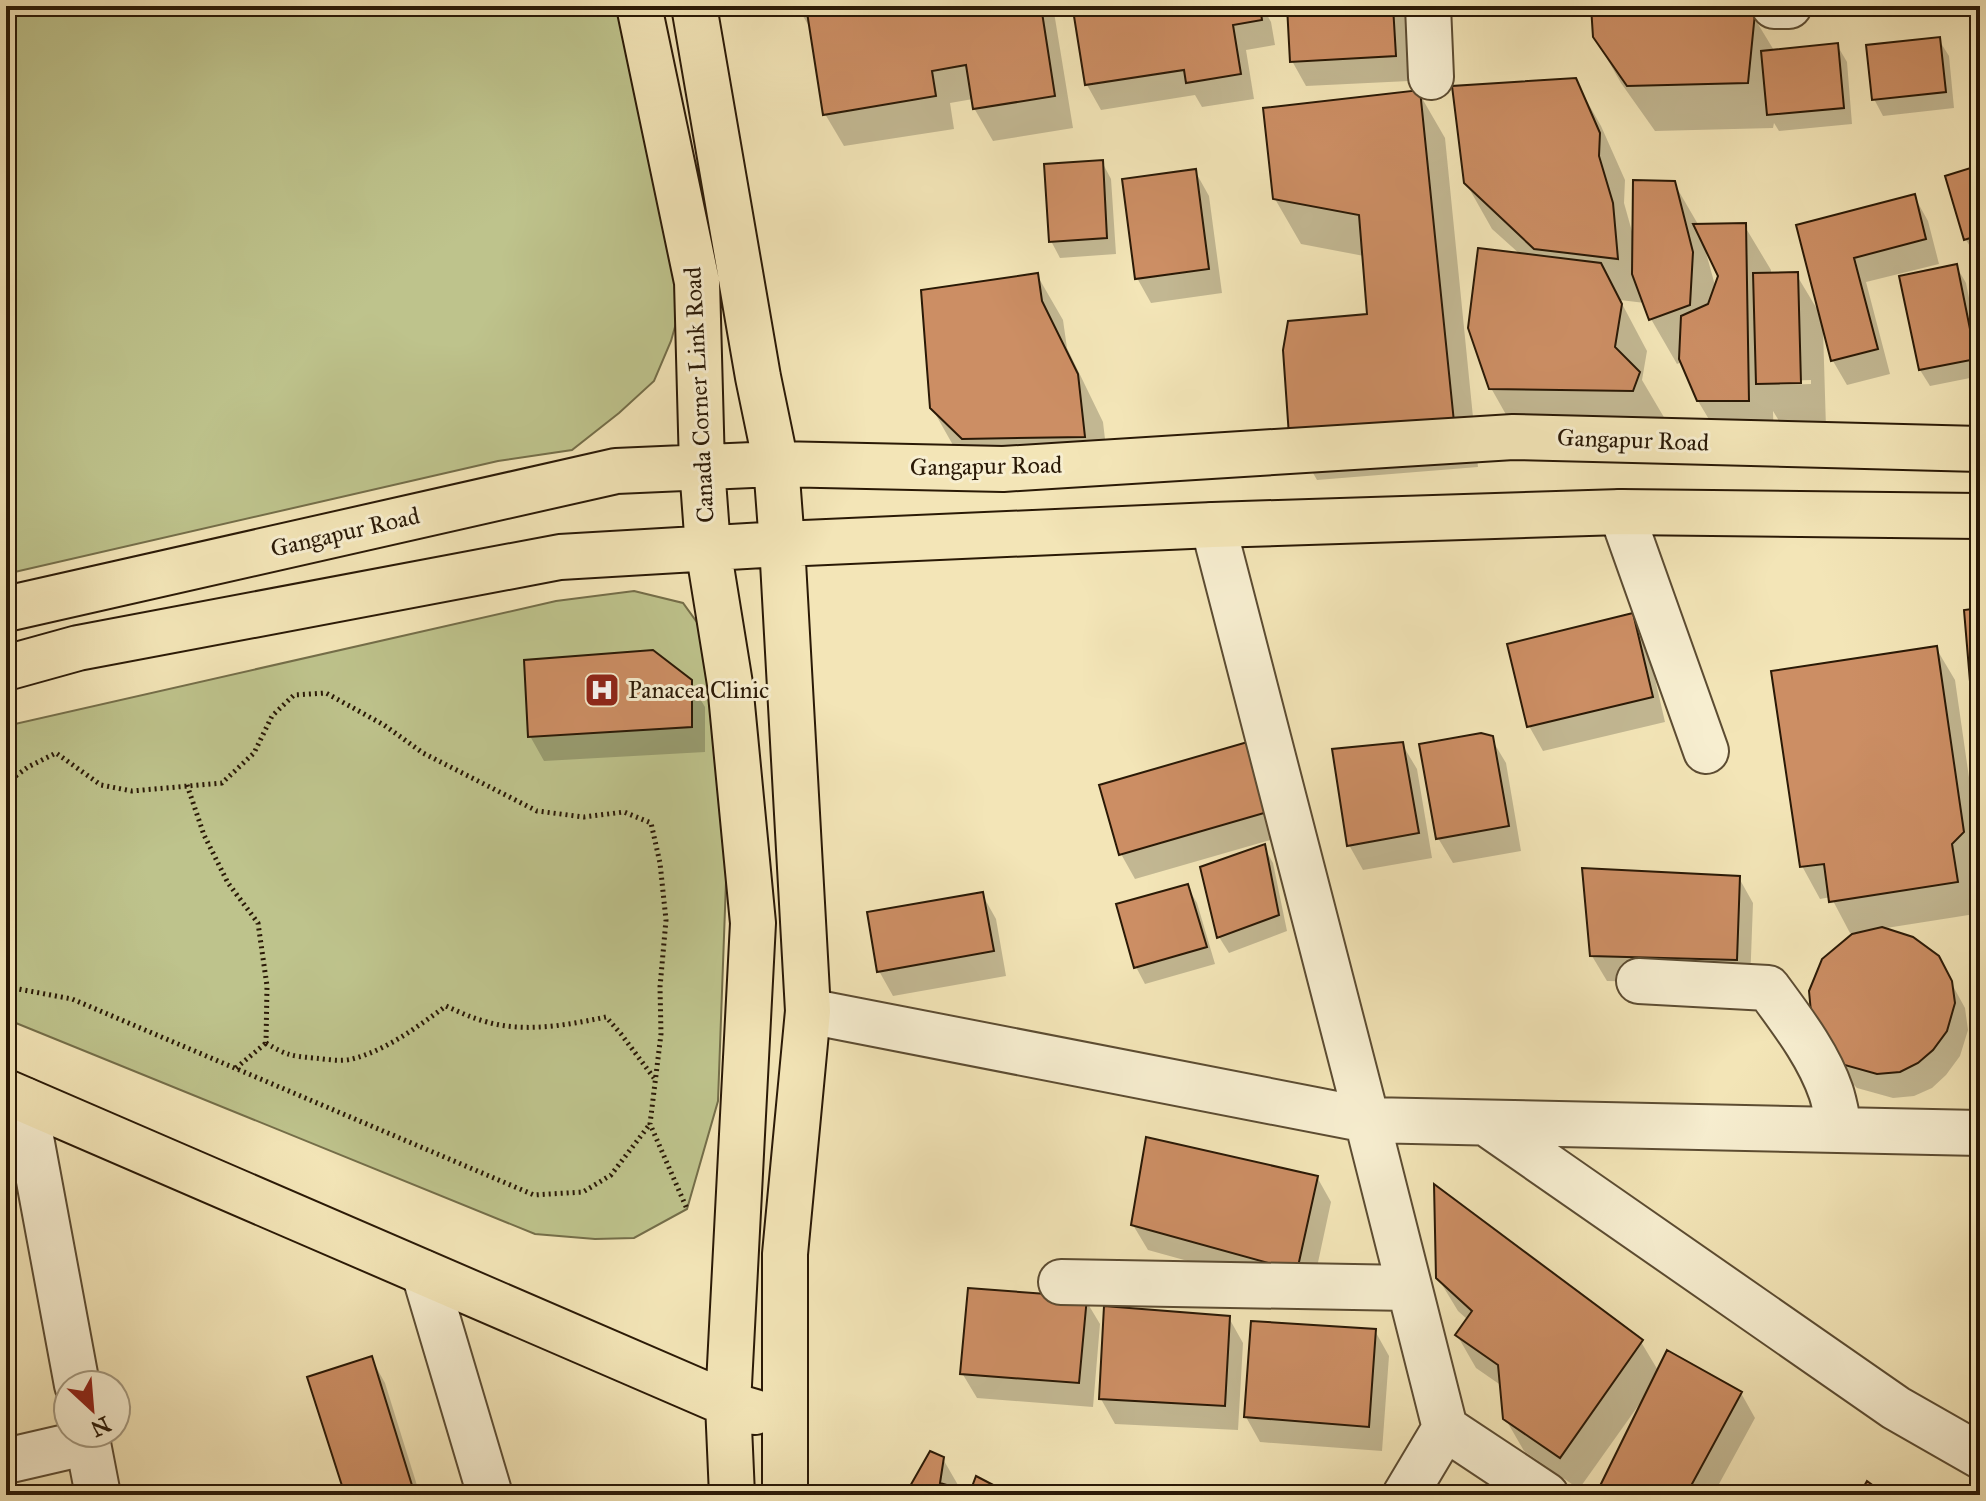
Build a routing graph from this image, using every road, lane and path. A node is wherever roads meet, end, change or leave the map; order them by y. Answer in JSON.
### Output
{"nodes":[{"id":1,"x":639,"y":6,"type":"edge"},
{"id":2,"x":694,"y":6,"type":"edge"},
{"id":3,"x":1428,"y":6,"type":"edge"},
{"id":4,"x":1774,"y":6,"type":"edge"},
{"id":5,"x":1789,"y":6,"type":"edge"},
{"id":6,"x":1431,"y":77,"type":"dead end"},
{"id":7,"x":1980,"y":449,"type":"edge"},
{"id":8,"x":776,"y":464,"type":"junction"},
{"id":9,"x":702,"y":467,"type":"junction"},
{"id":10,"x":1621,"y":512,"type":"junction"},
{"id":11,"x":1980,"y":516,"type":"edge"},
{"id":12,"x":1213,"y":525,"type":"junction"},
{"id":13,"x":782,"y":544,"type":"junction"},
{"id":14,"x":708,"y":548,"type":"junction"},
{"id":15,"x":6,"y":609,"type":"edge"},
{"id":16,"x":6,"y":668,"type":"edge"},
{"id":17,"x":1706,"y":751,"type":"dead end"},
{"id":18,"x":6,"y":783,"type":"edge"},
{"id":19,"x":187,"y":785,"type":"junction"},
{"id":20,"x":6,"y":979,"type":"edge"},
{"id":21,"x":1639,"y":981,"type":"dead end"},
{"id":22,"x":808,"y":1011,"type":"junction"},
{"id":23,"x":266,"y":1043,"type":"junction"},
{"id":24,"x":235,"y":1068,"type":"junction"},
{"id":25,"x":654,"y":1079,"type":"junction"},
{"id":26,"x":15,"y":1096,"type":"edge"},
{"id":27,"x":1367,"y":1120,"type":"junction"},
{"id":28,"x":1486,"y":1123,"type":"junction"},
{"id":29,"x":650,"y":1124,"type":"junction"},
{"id":30,"x":1840,"y":1130,"type":"junction"},
{"id":31,"x":1980,"y":1133,"type":"edge"},
{"id":32,"x":687,"y":1209,"type":"dead end"},
{"id":33,"x":424,"y":1273,"type":"junction"},
{"id":34,"x":1061,"y":1282,"type":"dead end"},
{"id":35,"x":1409,"y":1288,"type":"junction"},
{"id":36,"x":74,"y":1369,"type":"edge"},
{"id":37,"x":728,"y":1404,"type":"junction"},
{"id":38,"x":784,"y":1421,"type":"junction"},
{"id":39,"x":1445,"y":1428,"type":"junction"},
{"id":40,"x":52,"y":1447,"type":"edge"},
{"id":41,"x":89,"y":1449,"type":"edge"},
{"id":42,"x":1980,"y":1456,"type":"edge"},
{"id":43,"x":6,"y":1461,"type":"edge"},
{"id":44,"x":98,"y":1495,"type":"edge"},
{"id":45,"x":490,"y":1495,"type":"edge"},
{"id":46,"x":732,"y":1495,"type":"edge"},
{"id":47,"x":785,"y":1495,"type":"edge"},
{"id":48,"x":1405,"y":1495,"type":"edge"},
{"id":49,"x":1546,"y":1495,"type":"edge"}],
"edges":[{"from":1,"to":9,"type":"main road","name":"Canada Corner Link Road"},
{"from":2,"to":8,"type":"main road","name":"Canada Corner Link Road"},
{"from":3,"to":6,"type":"street"},
{"from":4,"to":5,"type":"street"},
{"from":7,"to":8,"type":"main road","name":"Gangapur Road"},
{"from":8,"to":9,"type":"main road","name":"Gangapur Road"},
{"from":8,"to":13,"type":"main road","name":"Canada Corner Link Road"},
{"from":9,"to":14,"type":"main road","name":"Canada Corner Link Road"},
{"from":9,"to":15,"type":"main road","name":"Gangapur Road"},
{"from":10,"to":11,"type":"main road"},
{"from":10,"to":12,"type":"main road"},
{"from":10,"to":17,"type":"street"},
{"from":12,"to":13,"type":"main road"},
{"from":12,"to":27,"type":"street"},
{"from":13,"to":14,"type":"main road"},
{"from":13,"to":22,"type":"main road","name":"Canada Corner Link Road"},
{"from":14,"to":16,"type":"main road"},
{"from":14,"to":37,"type":"main road","name":"Canada Corner Link Road"},
{"from":18,"to":19,"type":"path"},
{"from":19,"to":23,"type":"path"},
{"from":19,"to":25,"type":"path"},
{"from":20,"to":24,"type":"path"},
{"from":21,"to":30,"type":"street"},
{"from":22,"to":27,"type":"street"},
{"from":22,"to":38,"type":"main road","name":"Canada Corner Link Road"},
{"from":23,"to":24,"type":"path"},
{"from":23,"to":25,"type":"path"},
{"from":24,"to":29,"type":"path"},
{"from":25,"to":29,"type":"path"},
{"from":26,"to":33,"type":"main road"},
{"from":26,"to":36,"type":"street"},
{"from":27,"to":28,"type":"street"},
{"from":27,"to":35,"type":"street"},
{"from":28,"to":30,"type":"street"},
{"from":28,"to":42,"type":"street"},
{"from":29,"to":32,"type":"path"},
{"from":30,"to":31,"type":"street"},
{"from":33,"to":37,"type":"main road"},
{"from":33,"to":45,"type":"street"},
{"from":34,"to":35,"type":"street"},
{"from":35,"to":39,"type":"street"},
{"from":37,"to":38,"type":"main road"},
{"from":37,"to":46,"type":"main road","name":"Canada Corner Link Road"},
{"from":38,"to":47,"type":"main road","name":"Canada Corner Link Road"},
{"from":39,"to":48,"type":"street"},
{"from":39,"to":49,"type":"street"},
{"from":40,"to":43,"type":"street"},
{"from":41,"to":44,"type":"street"}]}
